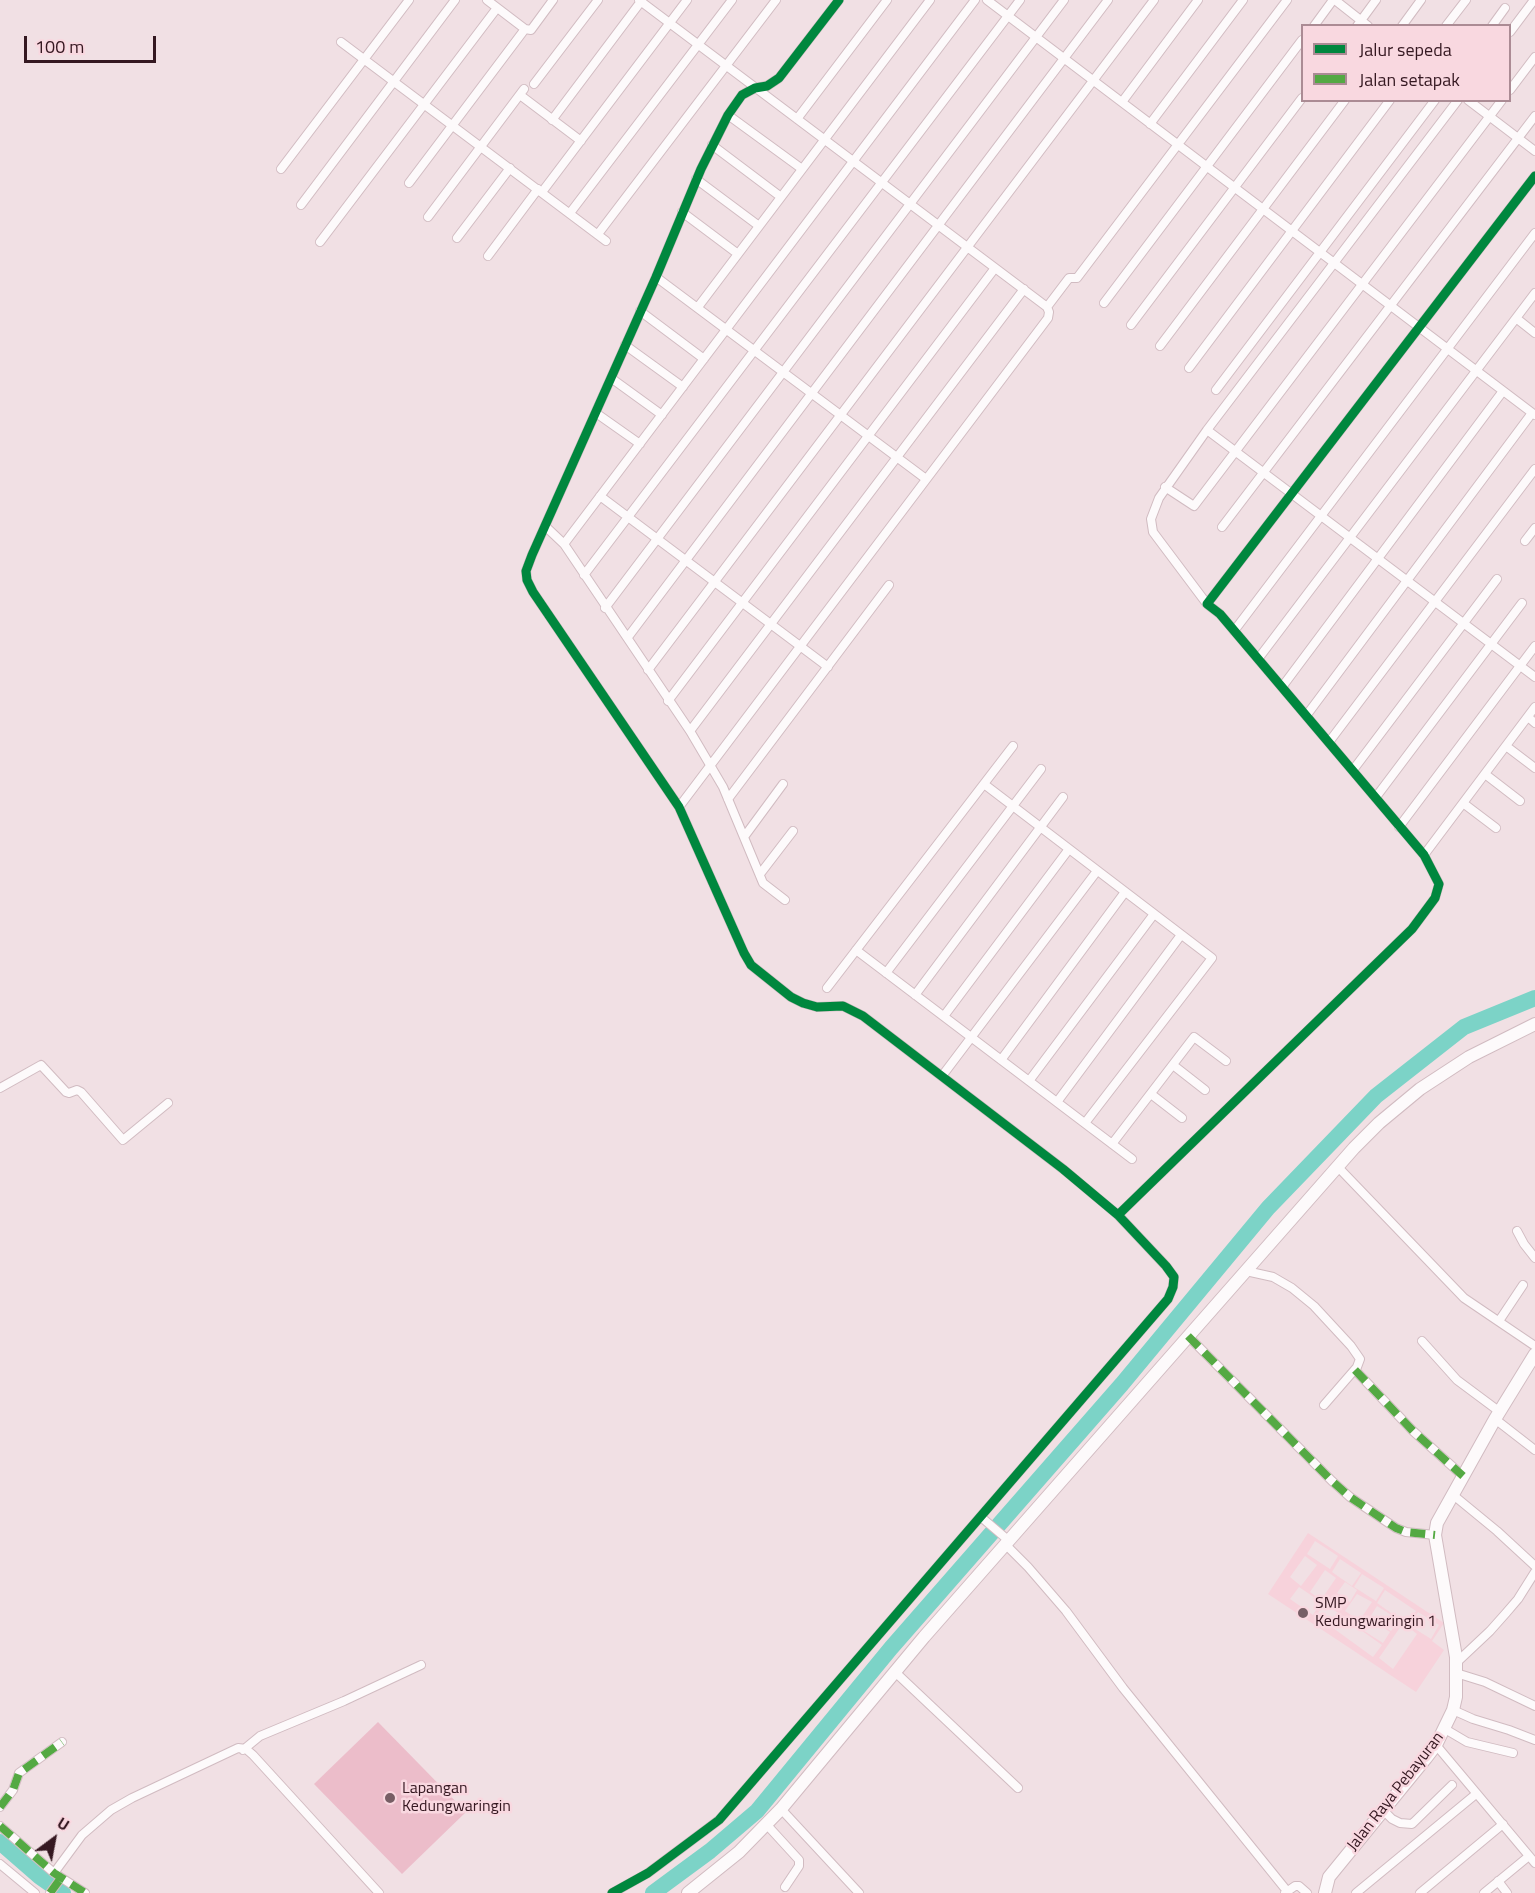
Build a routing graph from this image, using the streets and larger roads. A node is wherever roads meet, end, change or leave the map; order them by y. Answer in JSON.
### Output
{"nodes":[{"id":1,"x":409,"y":0,"type":"edge"},
{"id":2,"x":455,"y":0,"type":"edge"},
{"id":3,"x":487,"y":0,"type":"edge"},
{"id":4,"x":553,"y":0,"type":"edge"},
{"id":5,"x":598,"y":0,"type":"edge"},
{"id":6,"x":687,"y":0,"type":"edge"},
{"id":7,"x":732,"y":0,"type":"edge"},
{"id":8,"x":776,"y":0,"type":"edge"},
{"id":9,"x":839,"y":0,"type":"edge"},
{"id":10,"x":887,"y":0,"type":"edge"},
{"id":11,"x":930,"y":0,"type":"edge"},
{"id":12,"x":975,"y":0,"type":"edge"},
{"id":13,"x":987,"y":0,"type":"edge"},
{"id":14,"x":1020,"y":0,"type":"edge"},
{"id":15,"x":1064,"y":0,"type":"edge"},
{"id":16,"x":1108,"y":0,"type":"edge"},
{"id":17,"x":1154,"y":0,"type":"edge"},
{"id":18,"x":1198,"y":0,"type":"edge"},
{"id":19,"x":1243,"y":0,"type":"edge"},
{"id":20,"x":1287,"y":0,"type":"edge"},
{"id":21,"x":1334,"y":0,"type":"edge"},
{"id":22,"x":1377,"y":0,"type":"edge"},
{"id":23,"x":1421,"y":0,"type":"edge"},
{"id":24,"x":1466,"y":0,"type":"edge"},
{"id":25,"x":1534,"y":0,"type":"edge"},
{"id":26,"x":641,"y":1,"type":"edge"},
{"id":27,"x":497,"y":8,"type":"junction"},
{"id":28,"x":1505,"y":8,"type":"dead end"},
{"id":29,"x":1008,"y":16,"type":"junction"},
{"id":30,"x":669,"y":23,"type":"junction"},
{"id":31,"x":1316,"y":24,"type":"edge"},
{"id":32,"x":1362,"y":24,"type":"edge"},
{"id":33,"x":1403,"y":24,"type":"edge"},
{"id":34,"x":1448,"y":24,"type":"edge"},
{"id":35,"x":1493,"y":24,"type":"edge"},
{"id":36,"x":525,"y":29,"type":"junction"},
{"id":37,"x":1511,"y":29,"type":"edge"},
{"id":38,"x":1036,"y":37,"type":"junction"},
{"id":39,"x":1301,"y":41,"type":"edge"},
{"id":40,"x":341,"y":42,"type":"dead end"},
{"id":41,"x":698,"y":45,"type":"junction"},
{"id":42,"x":1535,"y":57,"type":"edge"},
{"id":43,"x":1064,"y":58,"type":"junction"},
{"id":44,"x":364,"y":59,"type":"junction"},
{"id":45,"x":726,"y":66,"type":"junction"},
{"id":46,"x":1092,"y":80,"type":"junction"},
{"id":47,"x":394,"y":81,"type":"junction"},
{"id":48,"x":534,"y":84,"type":"dead end"},
{"id":49,"x":1511,"y":87,"type":"edge"},
{"id":50,"x":755,"y":88,"type":"junction"},
{"id":51,"x":1301,"y":99,"type":"edge"},
{"id":52,"x":1122,"y":102,"type":"junction"},
{"id":53,"x":1344,"y":102,"type":"edge"},
{"id":54,"x":1389,"y":102,"type":"edge"},
{"id":55,"x":1433,"y":102,"type":"edge"},
{"id":56,"x":1456,"y":102,"type":"edge"},
{"id":57,"x":1471,"y":102,"type":"edge"},
{"id":58,"x":1500,"y":102,"type":"edge"},
{"id":59,"x":424,"y":104,"type":"junction"},
{"id":60,"x":728,"y":115,"type":"junction"},
{"id":61,"x":1490,"y":116,"type":"junction"},
{"id":62,"x":1535,"y":116,"type":"edge"},
{"id":63,"x":797,"y":119,"type":"junction"},
{"id":64,"x":552,"y":120,"type":"junction"},
{"id":65,"x":1150,"y":124,"type":"junction"},
{"id":66,"x":453,"y":125,"type":"junction"},
{"id":67,"x":1518,"y":138,"type":"junction"},
{"id":68,"x":825,"y":139,"type":"junction"},
{"id":69,"x":581,"y":141,"type":"junction"},
{"id":70,"x":712,"y":145,"type":"junction"},
{"id":71,"x":1178,"y":145,"type":"junction"},
{"id":72,"x":481,"y":147,"type":"junction"},
{"id":73,"x":1535,"y":151,"type":"edge"},
{"id":74,"x":854,"y":161,"type":"junction"},
{"id":75,"x":1207,"y":167,"type":"junction"},
{"id":76,"x":510,"y":168,"type":"junction"},
{"id":77,"x":281,"y":169,"type":"dead end"},
{"id":78,"x":802,"y":170,"type":"junction"},
{"id":79,"x":1535,"y":176,"type":"edge"},
{"id":80,"x":696,"y":179,"type":"junction"},
{"id":81,"x":409,"y":183,"type":"dead end"},
{"id":82,"x":881,"y":183,"type":"junction"},
{"id":83,"x":1235,"y":188,"type":"junction"},
{"id":84,"x":540,"y":190,"type":"junction"},
{"id":85,"x":781,"y":197,"type":"junction"},
{"id":86,"x":910,"y":204,"type":"junction"},
{"id":87,"x":301,"y":205,"type":"dead end"},
{"id":88,"x":1263,"y":210,"type":"junction"},
{"id":89,"x":682,"y":212,"type":"junction"},
{"id":90,"x":570,"y":213,"type":"junction"},
{"id":91,"x":429,"y":217,"type":"dead end"},
{"id":92,"x":938,"y":225,"type":"junction"},
{"id":93,"x":759,"y":226,"type":"junction"},
{"id":94,"x":1292,"y":231,"type":"junction"},
{"id":95,"x":1535,"y":233,"type":"edge"},
{"id":96,"x":598,"y":234,"type":"junction"},
{"id":97,"x":457,"y":238,"type":"dead end"},
{"id":98,"x":606,"y":241,"type":"dead end"},
{"id":99,"x":320,"y":242,"type":"dead end"},
{"id":100,"x":967,"y":247,"type":"junction"},
{"id":101,"x":1320,"y":252,"type":"junction"},
{"id":102,"x":738,"y":254,"type":"junction"},
{"id":103,"x":488,"y":256,"type":"dead end"},
{"id":104,"x":1333,"y":262,"type":"junction"},
{"id":105,"x":995,"y":268,"type":"junction"},
{"id":106,"x":656,"y":277,"type":"junction"},
{"id":107,"x":1362,"y":285,"type":"junction"},
{"id":108,"x":1024,"y":289,"type":"junction"},
{"id":109,"x":1535,"y":293,"type":"edge"},
{"id":110,"x":1104,"y":303,"type":"dead end"},
{"id":111,"x":1390,"y":306,"type":"junction"},
{"id":112,"x":698,"y":307,"type":"junction"},
{"id":113,"x":1047,"y":307,"type":"junction"},
{"id":114,"x":640,"y":311,"type":"junction"},
{"id":115,"x":1516,"y":318,"type":"junction"},
{"id":116,"x":1131,"y":326,"type":"dead end"},
{"id":117,"x":1419,"y":327,"type":"junction"},
{"id":118,"x":727,"y":329,"type":"junction"},
{"id":119,"x":1535,"y":333,"type":"edge"},
{"id":120,"x":625,"y":345,"type":"junction"},
{"id":121,"x":1160,"y":346,"type":"dead end"},
{"id":122,"x":1447,"y":349,"type":"junction"},
{"id":123,"x":754,"y":351,"type":"junction"},
{"id":124,"x":704,"y":359,"type":"junction"},
{"id":125,"x":1189,"y":368,"type":"dead end"},
{"id":126,"x":1476,"y":371,"type":"junction"},
{"id":127,"x":783,"y":372,"type":"junction"},
{"id":128,"x":611,"y":378,"type":"junction"},
{"id":129,"x":683,"y":387,"type":"junction"},
{"id":130,"x":1216,"y":390,"type":"dead end"},
{"id":131,"x":1503,"y":391,"type":"junction"},
{"id":132,"x":811,"y":393,"type":"junction"},
{"id":133,"x":596,"y":413,"type":"junction"},
{"id":134,"x":840,"y":414,"type":"junction"},
{"id":135,"x":1534,"y":414,"type":"edge"},
{"id":136,"x":662,"y":415,"type":"junction"},
{"id":137,"x":1207,"y":430,"type":"junction"},
{"id":138,"x":869,"y":436,"type":"junction"},
{"id":139,"x":639,"y":444,"type":"junction"},
{"id":140,"x":1236,"y":452,"type":"junction"},
{"id":141,"x":897,"y":457,"type":"junction"},
{"id":142,"x":1535,"y":470,"type":"edge"},
{"id":143,"x":1263,"y":472,"type":"junction"},
{"id":144,"x":926,"y":479,"type":"junction"},
{"id":145,"x":1166,"y":487,"type":"junction"},
{"id":146,"x":1292,"y":494,"type":"junction"},
{"id":147,"x":600,"y":496,"type":"junction"},
{"id":148,"x":1321,"y":516,"type":"junction"},
{"id":149,"x":628,"y":517,"type":"junction"},
{"id":150,"x":545,"y":526,"type":"junction"},
{"id":151,"x":1222,"y":527,"type":"dead end"},
{"id":152,"x":1535,"y":528,"type":"edge"},
{"id":153,"x":1350,"y":537,"type":"junction"},
{"id":154,"x":657,"y":539,"type":"junction"},
{"id":155,"x":1525,"y":541,"type":"dead end"},
{"id":156,"x":564,"y":544,"type":"junction"},
{"id":157,"x":1378,"y":558,"type":"junction"},
{"id":158,"x":686,"y":560,"type":"junction"},
{"id":159,"x":584,"y":575,"type":"junction"},
{"id":160,"x":1497,"y":579,"type":"dead end"},
{"id":161,"x":1407,"y":580,"type":"junction"},
{"id":162,"x":713,"y":581,"type":"junction"},
{"id":163,"x":889,"y":585,"type":"dead end"},
{"id":164,"x":1435,"y":602,"type":"junction"},
{"id":165,"x":742,"y":603,"type":"junction"},
{"id":166,"x":1522,"y":603,"type":"dead end"},
{"id":167,"x":1207,"y":604,"type":"junction"},
{"id":168,"x":605,"y":608,"type":"junction"},
{"id":169,"x":1464,"y":623,"type":"junction"},
{"id":170,"x":771,"y":625,"type":"junction"},
{"id":171,"x":1234,"y":631,"type":"junction"},
{"id":172,"x":627,"y":637,"type":"junction"},
{"id":173,"x":1491,"y":644,"type":"junction"},
{"id":174,"x":800,"y":646,"type":"junction"},
{"id":175,"x":1535,"y":646,"type":"edge"},
{"id":176,"x":1258,"y":659,"type":"junction"},
{"id":177,"x":1520,"y":666,"type":"junction"},
{"id":178,"x":828,"y":668,"type":"junction"},
{"id":179,"x":648,"y":670,"type":"junction"},
{"id":180,"x":1535,"y":676,"type":"edge"},
{"id":181,"x":1282,"y":687,"type":"junction"},
{"id":182,"x":668,"y":701,"type":"junction"},
{"id":183,"x":1535,"y":707,"type":"edge"},
{"id":184,"x":1306,"y":716,"type":"junction"},
{"id":185,"x":1531,"y":720,"type":"edge"},
{"id":186,"x":690,"y":731,"type":"junction"},
{"id":187,"x":1329,"y":742,"type":"junction"},
{"id":188,"x":1013,"y":746,"type":"dead end"},
{"id":189,"x":1506,"y":746,"type":"junction"},
{"id":190,"x":711,"y":764,"type":"junction"},
{"id":191,"x":1535,"y":768,"type":"edge"},
{"id":192,"x":1041,"y":769,"type":"dead end"},
{"id":193,"x":1353,"y":770,"type":"junction"},
{"id":194,"x":1485,"y":774,"type":"junction"},
{"id":195,"x":783,"y":784,"type":"dead end"},
{"id":196,"x":984,"y":784,"type":"junction"},
{"id":197,"x":1063,"y":797,"type":"dead end"},
{"id":198,"x":1376,"y":797,"type":"junction"},
{"id":199,"x":728,"y":800,"type":"junction"},
{"id":200,"x":1520,"y":801,"type":"dead end"},
{"id":201,"x":1463,"y":803,"type":"junction"},
{"id":202,"x":679,"y":807,"type":"junction"},
{"id":203,"x":1013,"y":807,"type":"junction"},
{"id":204,"x":1399,"y":827,"type":"junction"},
{"id":205,"x":1040,"y":828,"type":"junction"},
{"id":206,"x":1496,"y":828,"type":"dead end"},
{"id":207,"x":793,"y":831,"type":"dead end"},
{"id":208,"x":744,"y":837,"type":"junction"},
{"id":209,"x":1069,"y":849,"type":"junction"},
{"id":210,"x":1424,"y":855,"type":"junction"},
{"id":211,"x":1097,"y":871,"type":"junction"},
{"id":212,"x":760,"y":874,"type":"junction"},
{"id":213,"x":1125,"y":892,"type":"junction"},
{"id":214,"x":785,"y":900,"type":"dead end"},
{"id":215,"x":1154,"y":914,"type":"junction"},
{"id":216,"x":1181,"y":935,"type":"junction"},
{"id":217,"x":856,"y":950,"type":"junction"},
{"id":218,"x":886,"y":973,"type":"junction"},
{"id":219,"x":827,"y":988,"type":"dead end"},
{"id":220,"x":915,"y":994,"type":"junction"},
{"id":221,"x":944,"y":1016,"type":"junction"},
{"id":222,"x":1535,"y":1024,"type":"edge"},
{"id":223,"x":971,"y":1037,"type":"junction"},
{"id":224,"x":1001,"y":1060,"type":"junction"},
{"id":225,"x":1226,"y":1061,"type":"dead end"},
{"id":226,"x":1173,"y":1065,"type":"junction"},
{"id":227,"x":942,"y":1076,"type":"junction"},
{"id":228,"x":1029,"y":1081,"type":"junction"},
{"id":229,"x":0,"y":1088,"type":"edge"},
{"id":230,"x":1205,"y":1090,"type":"dead end"},
{"id":231,"x":1150,"y":1094,"type":"junction"},
{"id":232,"x":1057,"y":1102,"type":"junction"},
{"id":233,"x":168,"y":1103,"type":"dead end"},
{"id":234,"x":1182,"y":1118,"type":"dead end"},
{"id":235,"x":1085,"y":1124,"type":"junction"},
{"id":236,"x":1112,"y":1144,"type":"junction"},
{"id":237,"x":1132,"y":1159,"type":"dead end"},
{"id":238,"x":1337,"y":1166,"type":"junction"},
{"id":239,"x":1118,"y":1215,"type":"junction"},
{"id":240,"x":1517,"y":1231,"type":"dead end"},
{"id":241,"x":1535,"y":1258,"type":"edge"},
{"id":242,"x":1246,"y":1271,"type":"junction"},
{"id":243,"x":1523,"y":1285,"type":"dead end"},
{"id":244,"x":1499,"y":1321,"type":"junction"},
{"id":245,"x":1188,"y":1336,"type":"junction"},
{"id":246,"x":1422,"y":1341,"type":"dead end"},
{"id":247,"x":1535,"y":1346,"type":"edge"},
{"id":248,"x":1535,"y":1354,"type":"edge"},
{"id":249,"x":1354,"y":1370,"type":"junction"},
{"id":250,"x":1324,"y":1405,"type":"dead end"},
{"id":251,"x":1498,"y":1415,"type":"junction"},
{"id":252,"x":1535,"y":1450,"type":"edge"},
{"id":253,"x":1462,"y":1476,"type":"junction"},
{"id":254,"x":1452,"y":1494,"type":"junction"},
{"id":255,"x":981,"y":1516,"type":"junction"},
{"id":256,"x":1435,"y":1535,"type":"junction"},
{"id":257,"x":1007,"y":1541,"type":"junction"},
{"id":258,"x":1535,"y":1566,"type":"edge"},
{"id":259,"x":1535,"y":1572,"type":"edge"},
{"id":260,"x":421,"y":1665,"type":"dead end"},
{"id":261,"x":1456,"y":1668,"type":"junction"},
{"id":262,"x":894,"y":1671,"type":"junction"},
{"id":263,"x":1535,"y":1706,"type":"edge"},
{"id":264,"x":1453,"y":1710,"type":"junction"},
{"id":265,"x":1444,"y":1729,"type":"junction"},
{"id":266,"x":1535,"y":1740,"type":"edge"},
{"id":267,"x":62,"y":1742,"type":"dead end"},
{"id":268,"x":1436,"y":1745,"type":"junction"},
{"id":269,"x":243,"y":1750,"type":"junction"},
{"id":270,"x":1513,"y":1753,"type":"dead end"},
{"id":271,"x":1452,"y":1785,"type":"dead end"},
{"id":272,"x":1017,"y":1788,"type":"dead end"},
{"id":273,"x":1476,"y":1794,"type":"junction"},
{"id":274,"x":0,"y":1807,"type":"edge"},
{"id":275,"x":782,"y":1809,"type":"junction"},
{"id":276,"x":1384,"y":1810,"type":"junction"},
{"id":277,"x":1503,"y":1824,"type":"junction"},
{"id":278,"x":767,"y":1825,"type":"junction"},
{"id":279,"x":0,"y":1826,"type":"edge"},
{"id":280,"x":1532,"y":1860,"type":"edge"},
{"id":281,"x":0,"y":1864,"type":"edge"},
{"id":282,"x":58,"y":1878,"type":"junction"},
{"id":283,"x":1498,"y":1881,"type":"junction"},
{"id":284,"x":785,"y":1887,"type":"dead end"},
{"id":285,"x":1286,"y":1892,"type":"edge"},
{"id":286,"x":35,"y":1893,"type":"edge"},
{"id":287,"x":50,"y":1893,"type":"edge"},
{"id":288,"x":85,"y":1893,"type":"edge"},
{"id":289,"x":379,"y":1893,"type":"edge"},
{"id":290,"x":612,"y":1893,"type":"edge"},
{"id":291,"x":688,"y":1893,"type":"edge"},
{"id":292,"x":859,"y":1893,"type":"edge"},
{"id":293,"x":1307,"y":1893,"type":"edge"},
{"id":294,"x":1325,"y":1893,"type":"edge"},
{"id":295,"x":1356,"y":1893,"type":"edge"},
{"id":296,"x":1420,"y":1893,"type":"edge"},
{"id":297,"x":1484,"y":1893,"type":"edge"},
{"id":298,"x":1508,"y":1893,"type":"edge"}],
"edges":[{"from":1,"to":44,"type":"street"},
{"from":2,"to":47,"type":"street"},
{"from":3,"to":27,"type":"street"},
{"from":4,"to":36,"type":"street"},
{"from":5,"to":48,"type":"street"},
{"from":6,"to":30,"type":"street"},
{"from":7,"to":41,"type":"street"},
{"from":8,"to":45,"type":"street"},
{"from":9,"to":50,"type":"street"},
{"from":10,"to":63,"type":"street"},
{"from":11,"to":68,"type":"street"},
{"from":12,"to":74,"type":"street"},
{"from":13,"to":29,"type":"street"},
{"from":14,"to":29,"type":"street"},
{"from":15,"to":38,"type":"street"},
{"from":16,"to":43,"type":"street"},
{"from":17,"to":46,"type":"street"},
{"from":18,"to":52,"type":"street"},
{"from":19,"to":65,"type":"street"},
{"from":20,"to":71,"type":"street"},
{"from":21,"to":31,"type":"street"},
{"from":21,"to":32,"type":"street"},
{"from":22,"to":32,"type":"street"},
{"from":23,"to":33,"type":"street"},
{"from":24,"to":34,"type":"street"},
{"from":25,"to":37,"type":"street"},
{"from":26,"to":30,"type":"street"},
{"from":26,"to":64,"type":"street"},
{"from":27,"to":36,"type":"street"},
{"from":27,"to":59,"type":"street"},
{"from":28,"to":35,"type":"street"},
{"from":29,"to":38,"type":"street"},
{"from":29,"to":82,"type":"street"},
{"from":30,"to":41,"type":"street"},
{"from":30,"to":69,"type":"street"},
{"from":36,"to":66,"type":"street"},
{"from":38,"to":43,"type":"street"},
{"from":38,"to":86,"type":"street"},
{"from":39,"to":75,"type":"street"},
{"from":40,"to":44,"type":"street"},
{"from":41,"to":45,"type":"street"},
{"from":41,"to":90,"type":"street"},
{"from":42,"to":49,"type":"street"},
{"from":43,"to":46,"type":"street"},
{"from":43,"to":92,"type":"street"},
{"from":44,"to":47,"type":"street"},
{"from":44,"to":77,"type":"street"},
{"from":45,"to":50,"type":"street"},
{"from":45,"to":96,"type":"street"},
{"from":46,"to":52,"type":"street"},
{"from":46,"to":100,"type":"street"},
{"from":47,"to":59,"type":"street"},
{"from":47,"to":87,"type":"street"},
{"from":50,"to":60,"type":"street"},
{"from":50,"to":63,"type":"street"},
{"from":51,"to":83,"type":"street"},
{"from":52,"to":65,"type":"street"},
{"from":53,"to":88,"type":"street"},
{"from":54,"to":94,"type":"street"},
{"from":55,"to":101,"type":"street"},
{"from":56,"to":104,"type":"street"},
{"from":57,"to":61,"type":"street"},
{"from":58,"to":61,"type":"street"},
{"from":59,"to":66,"type":"street"},
{"from":59,"to":99,"type":"street"},
{"from":60,"to":70,"type":"street"},
{"from":60,"to":78,"type":"street"},
{"from":61,"to":67,"type":"street"},
{"from":61,"to":107,"type":"street"},
{"from":62,"to":67,"type":"street"},
{"from":63,"to":68,"type":"street"},
{"from":64,"to":69,"type":"street"},
{"from":64,"to":72,"type":"street"},
{"from":65,"to":71,"type":"street"},
{"from":66,"to":72,"type":"street"},
{"from":66,"to":81,"type":"street"},
{"from":67,"to":73,"type":"street"},
{"from":67,"to":111,"type":"street"},
{"from":68,"to":74,"type":"street"},
{"from":68,"to":78,"type":"street"},
{"from":69,"to":84,"type":"street"},
{"from":70,"to":80,"type":"street"},
{"from":70,"to":85,"type":"street"},
{"from":71,"to":75,"type":"street"},
{"from":71,"to":113,"type":"street"},
{"from":72,"to":76,"type":"street"},
{"from":72,"to":91,"type":"street"},
{"from":74,"to":82,"type":"street"},
{"from":74,"to":118,"type":"street"},
{"from":75,"to":83,"type":"street"},
{"from":75,"to":110,"type":"street"},
{"from":76,"to":84,"type":"street"},
{"from":76,"to":97,"type":"street"},
{"from":78,"to":85,"type":"street"},
{"from":79,"to":117,"type":"street"},
{"from":80,"to":89,"type":"street"},
{"from":80,"to":93,"type":"street"},
{"from":82,"to":86,"type":"street"},
{"from":82,"to":123,"type":"street"},
{"from":83,"to":88,"type":"street"},
{"from":83,"to":116,"type":"street"},
{"from":84,"to":90,"type":"street"},
{"from":84,"to":103,"type":"street"},
{"from":85,"to":93,"type":"street"},
{"from":86,"to":92,"type":"street"},
{"from":86,"to":127,"type":"street"},
{"from":88,"to":94,"type":"street"},
{"from":88,"to":121,"type":"street"},
{"from":89,"to":102,"type":"street"},
{"from":89,"to":106,"type":"street"},
{"from":90,"to":96,"type":"street"},
{"from":92,"to":100,"type":"street"},
{"from":92,"to":132,"type":"street"},
{"from":93,"to":102,"type":"street"},
{"from":94,"to":101,"type":"street"},
{"from":94,"to":125,"type":"street"},
{"from":95,"to":122,"type":"street"},
{"from":96,"to":98,"type":"street"},
{"from":100,"to":105,"type":"street"},
{"from":100,"to":134,"type":"street"},
{"from":101,"to":104,"type":"street"},
{"from":101,"to":130,"type":"street"},
{"from":102,"to":112,"type":"street"},
{"from":104,"to":107,"type":"street"},
{"from":104,"to":137,"type":"street"},
{"from":105,"to":108,"type":"street"},
{"from":105,"to":138,"type":"street"},
{"from":106,"to":112,"type":"street"},
{"from":106,"to":114,"type":"street"},
{"from":107,"to":111,"type":"street"},
{"from":107,"to":140,"type":"street"},
{"from":108,"to":113,"type":"street"},
{"from":108,"to":141,"type":"street"},
{"from":109,"to":115,"type":"street"},
{"from":111,"to":117,"type":"street"},
{"from":111,"to":143,"type":"street"},
{"from":112,"to":118,"type":"street"},
{"from":113,"to":144,"type":"street"},
{"from":114,"to":120,"type":"street"},
{"from":114,"to":124,"type":"street"},
{"from":115,"to":119,"type":"street"},
{"from":115,"to":126,"type":"street"},
{"from":117,"to":122,"type":"street"},
{"from":117,"to":146,"type":"street"},
{"from":118,"to":123,"type":"street"},
{"from":118,"to":124,"type":"street"},
{"from":120,"to":128,"type":"street"},
{"from":120,"to":129,"type":"street"},
{"from":122,"to":126,"type":"street"},
{"from":122,"to":148,"type":"street"},
{"from":123,"to":127,"type":"street"},
{"from":123,"to":149,"type":"street"},
{"from":124,"to":129,"type":"street"},
{"from":126,"to":131,"type":"street"},
{"from":126,"to":153,"type":"street"},
{"from":127,"to":132,"type":"street"},
{"from":127,"to":154,"type":"street"},
{"from":128,"to":133,"type":"street"},
{"from":128,"to":136,"type":"street"},
{"from":129,"to":136,"type":"street"},
{"from":131,"to":135,"type":"street"},
{"from":131,"to":157,"type":"street"},
{"from":132,"to":134,"type":"street"},
{"from":132,"to":158,"type":"street"},
{"from":133,"to":139,"type":"street"},
{"from":133,"to":150,"type":"street"},
{"from":134,"to":138,"type":"street"},
{"from":134,"to":162,"type":"street"},
{"from":135,"to":161,"type":"street"},
{"from":136,"to":139,"type":"street"},
{"from":137,"to":140,"type":"street"},
{"from":137,"to":145,"type":"street"},
{"from":138,"to":141,"type":"street"},
{"from":138,"to":165,"type":"street"},
{"from":139,"to":147,"type":"street"},
{"from":140,"to":143,"type":"street"},
{"from":140,"to":145,"type":"street"},
{"from":141,"to":144,"type":"street"},
{"from":141,"to":170,"type":"street"},
{"from":142,"to":164,"type":"street"},
{"from":143,"to":146,"type":"street"},
{"from":143,"to":151,"type":"street"},
{"from":144,"to":174,"type":"street"},
{"from":145,"to":167,"type":"street"},
{"from":146,"to":148,"type":"street"},
{"from":146,"to":167,"type":"street"},
{"from":147,"to":149,"type":"street"},
{"from":147,"to":156,"type":"street"},
{"from":148,"to":153,"type":"street"},
{"from":148,"to":171,"type":"street"},
{"from":149,"to":154,"type":"street"},
{"from":149,"to":159,"type":"street"},
{"from":150,"to":156,"type":"street"},
{"from":150,"to":202,"type":"street"},
{"from":152,"to":155,"type":"street"},
{"from":153,"to":157,"type":"street"},
{"from":153,"to":176,"type":"street"},
{"from":154,"to":158,"type":"street"},
{"from":154,"to":168,"type":"street"},
{"from":156,"to":159,"type":"street"},
{"from":157,"to":161,"type":"street"},
{"from":157,"to":181,"type":"street"},
{"from":158,"to":162,"type":"street"},
{"from":158,"to":172,"type":"street"},
{"from":159,"to":168,"type":"street"},
{"from":160,"to":169,"type":"street"},
{"from":161,"to":164,"type":"street"},
{"from":161,"to":184,"type":"street"},
{"from":162,"to":165,"type":"street"},
{"from":162,"to":179,"type":"street"},
{"from":163,"to":178,"type":"street"},
{"from":164,"to":169,"type":"street"},
{"from":164,"to":187,"type":"street"},
{"from":165,"to":170,"type":"street"},
{"from":165,"to":182,"type":"street"},
{"from":166,"to":173,"type":"street"},
{"from":167,"to":171,"type":"street"},
{"from":168,"to":172,"type":"street"},
{"from":169,"to":173,"type":"street"},
{"from":169,"to":193,"type":"street"},
{"from":170,"to":174,"type":"street"},
{"from":170,"to":186,"type":"street"},
{"from":171,"to":176,"type":"street"},
{"from":172,"to":179,"type":"street"},
{"from":173,"to":177,"type":"street"},
{"from":173,"to":198,"type":"street"},
{"from":174,"to":178,"type":"street"},
{"from":174,"to":190,"type":"street"},
{"from":175,"to":177,"type":"street"},
{"from":176,"to":181,"type":"street"},
{"from":177,"to":180,"type":"street"},
{"from":177,"to":204,"type":"street"},
{"from":178,"to":199,"type":"street"},
{"from":179,"to":182,"type":"street"},
{"from":181,"to":184,"type":"street"},
{"from":182,"to":186,"type":"street"},
{"from":183,"to":185,"type":"street"},
{"from":184,"to":187,"type":"street"},
{"from":185,"to":189,"type":"street"},
{"from":186,"to":190,"type":"street"},
{"from":187,"to":193,"type":"street"},
{"from":188,"to":196,"type":"street"},
{"from":189,"to":191,"type":"street"},
{"from":189,"to":194,"type":"street"},
{"from":190,"to":199,"type":"street"},
{"from":190,"to":202,"type":"street"},
{"from":192,"to":203,"type":"street"},
{"from":193,"to":198,"type":"street"},
{"from":194,"to":200,"type":"street"},
{"from":194,"to":201,"type":"street"},
{"from":195,"to":208,"type":"street"},
{"from":196,"to":203,"type":"street"},
{"from":196,"to":217,"type":"street"},
{"from":197,"to":205,"type":"street"},
{"from":198,"to":204,"type":"street"},
{"from":199,"to":208,"type":"street"},
{"from":201,"to":206,"type":"street"},
{"from":201,"to":210,"type":"street"},
{"from":202,"to":227,"type":"street"},
{"from":203,"to":205,"type":"street"},
{"from":203,"to":218,"type":"street"},
{"from":204,"to":210,"type":"street"},
{"from":205,"to":209,"type":"street"},
{"from":205,"to":220,"type":"street"},
{"from":207,"to":212,"type":"street"},
{"from":208,"to":212,"type":"street"},
{"from":209,"to":211,"type":"street"},
{"from":209,"to":221,"type":"street"},
{"from":210,"to":239,"type":"street"},
{"from":211,"to":213,"type":"street"},
{"from":211,"to":223,"type":"street"},
{"from":212,"to":214,"type":"street"},
{"from":213,"to":215,"type":"street"},
{"from":213,"to":224,"type":"street"},
{"from":215,"to":216,"type":"street"},
{"from":215,"to":228,"type":"street"},
{"from":216,"to":232,"type":"street"},
{"from":216,"to":235,"type":"street"},
{"from":217,"to":218,"type":"street"},
{"from":217,"to":219,"type":"street"},
{"from":218,"to":220,"type":"street"},
{"from":220,"to":221,"type":"street"},
{"from":221,"to":223,"type":"street"},
{"from":222,"to":238,"type":"street"},
{"from":223,"to":224,"type":"street"},
{"from":223,"to":227,"type":"street"},
{"from":224,"to":228,"type":"street"},
{"from":225,"to":226,"type":"street"},
{"from":226,"to":230,"type":"street"},
{"from":226,"to":231,"type":"street"},
{"from":227,"to":239,"type":"street"},
{"from":228,"to":232,"type":"street"},
{"from":229,"to":233,"type":"street"},
{"from":231,"to":234,"type":"street"},
{"from":231,"to":236,"type":"street"},
{"from":232,"to":235,"type":"street"},
{"from":235,"to":236,"type":"street"},
{"from":236,"to":237,"type":"street"},
{"from":238,"to":242,"type":"street"},
{"from":238,"to":244,"type":"street"},
{"from":239,"to":255,"type":"street"},
{"from":240,"to":241,"type":"street"},
{"from":242,"to":245,"type":"street"},
{"from":242,"to":249,"type":"street"},
{"from":243,"to":244,"type":"street"},
{"from":244,"to":247,"type":"street"},
{"from":245,"to":256,"type":"street"},
{"from":245,"to":257,"type":"street"},
{"from":246,"to":251,"type":"street"},
{"from":248,"to":251,"type":"street","name":"Jalan Raya Pebayuran"},
{"from":249,"to":250,"type":"street"},
{"from":249,"to":253,"type":"street"},
{"from":251,"to":252,"type":"street"},
{"from":251,"to":253,"type":"street","name":"Jalan Raya Pebayuran"},
{"from":253,"to":254,"type":"street","name":"Jalan Raya Pebayuran"},
{"from":254,"to":256,"type":"street","name":"Jalan Raya Pebayuran"},
{"from":254,"to":258,"type":"street"},
{"from":255,"to":257,"type":"street"},
{"from":255,"to":290,"type":"street"},
{"from":256,"to":261,"type":"street","name":"Jalan Raya Pebayuran"},
{"from":257,"to":262,"type":"street"},
{"from":257,"to":285,"type":"street"},
{"from":259,"to":261,"type":"street"},
{"from":260,"to":269,"type":"street"},
{"from":261,"to":263,"type":"street"},
{"from":261,"to":264,"type":"street","name":"Jalan Raya Pebayuran"},
{"from":262,"to":272,"type":"street"},
{"from":262,"to":275,"type":"street"},
{"from":264,"to":265,"type":"street","name":"Jalan Raya Pebayuran"},
{"from":264,"to":266,"type":"street"},
{"from":265,"to":268,"type":"street","name":"Jalan Raya Pebayuran"},
{"from":265,"to":270,"type":"street"},
{"from":267,"to":274,"type":"street"},
{"from":268,"to":273,"type":"street"},
{"from":268,"to":276,"type":"street","name":"Jalan Raya Pebayuran"},
{"from":269,"to":282,"type":"street"},
{"from":269,"to":289,"type":"street"},
{"from":271,"to":276,"type":"street"},
{"from":273,"to":277,"type":"street"},
{"from":273,"to":295,"type":"street"},
{"from":275,"to":278,"type":"street"},
{"from":275,"to":292,"type":"street"},
{"from":276,"to":294,"type":"street","name":"Jalan Raya Pebayuran"},
{"from":277,"to":280,"type":"street"},
{"from":277,"to":296,"type":"street"},
{"from":278,"to":284,"type":"street"},
{"from":278,"to":291,"type":"street"},
{"from":279,"to":282,"type":"street"},
{"from":280,"to":283,"type":"street"},
{"from":281,"to":286,"type":"street"},
{"from":282,"to":287,"type":"street"},
{"from":282,"to":288,"type":"street"},
{"from":283,"to":297,"type":"street"},
{"from":283,"to":298,"type":"street"},
{"from":285,"to":293,"type":"street"}]}
